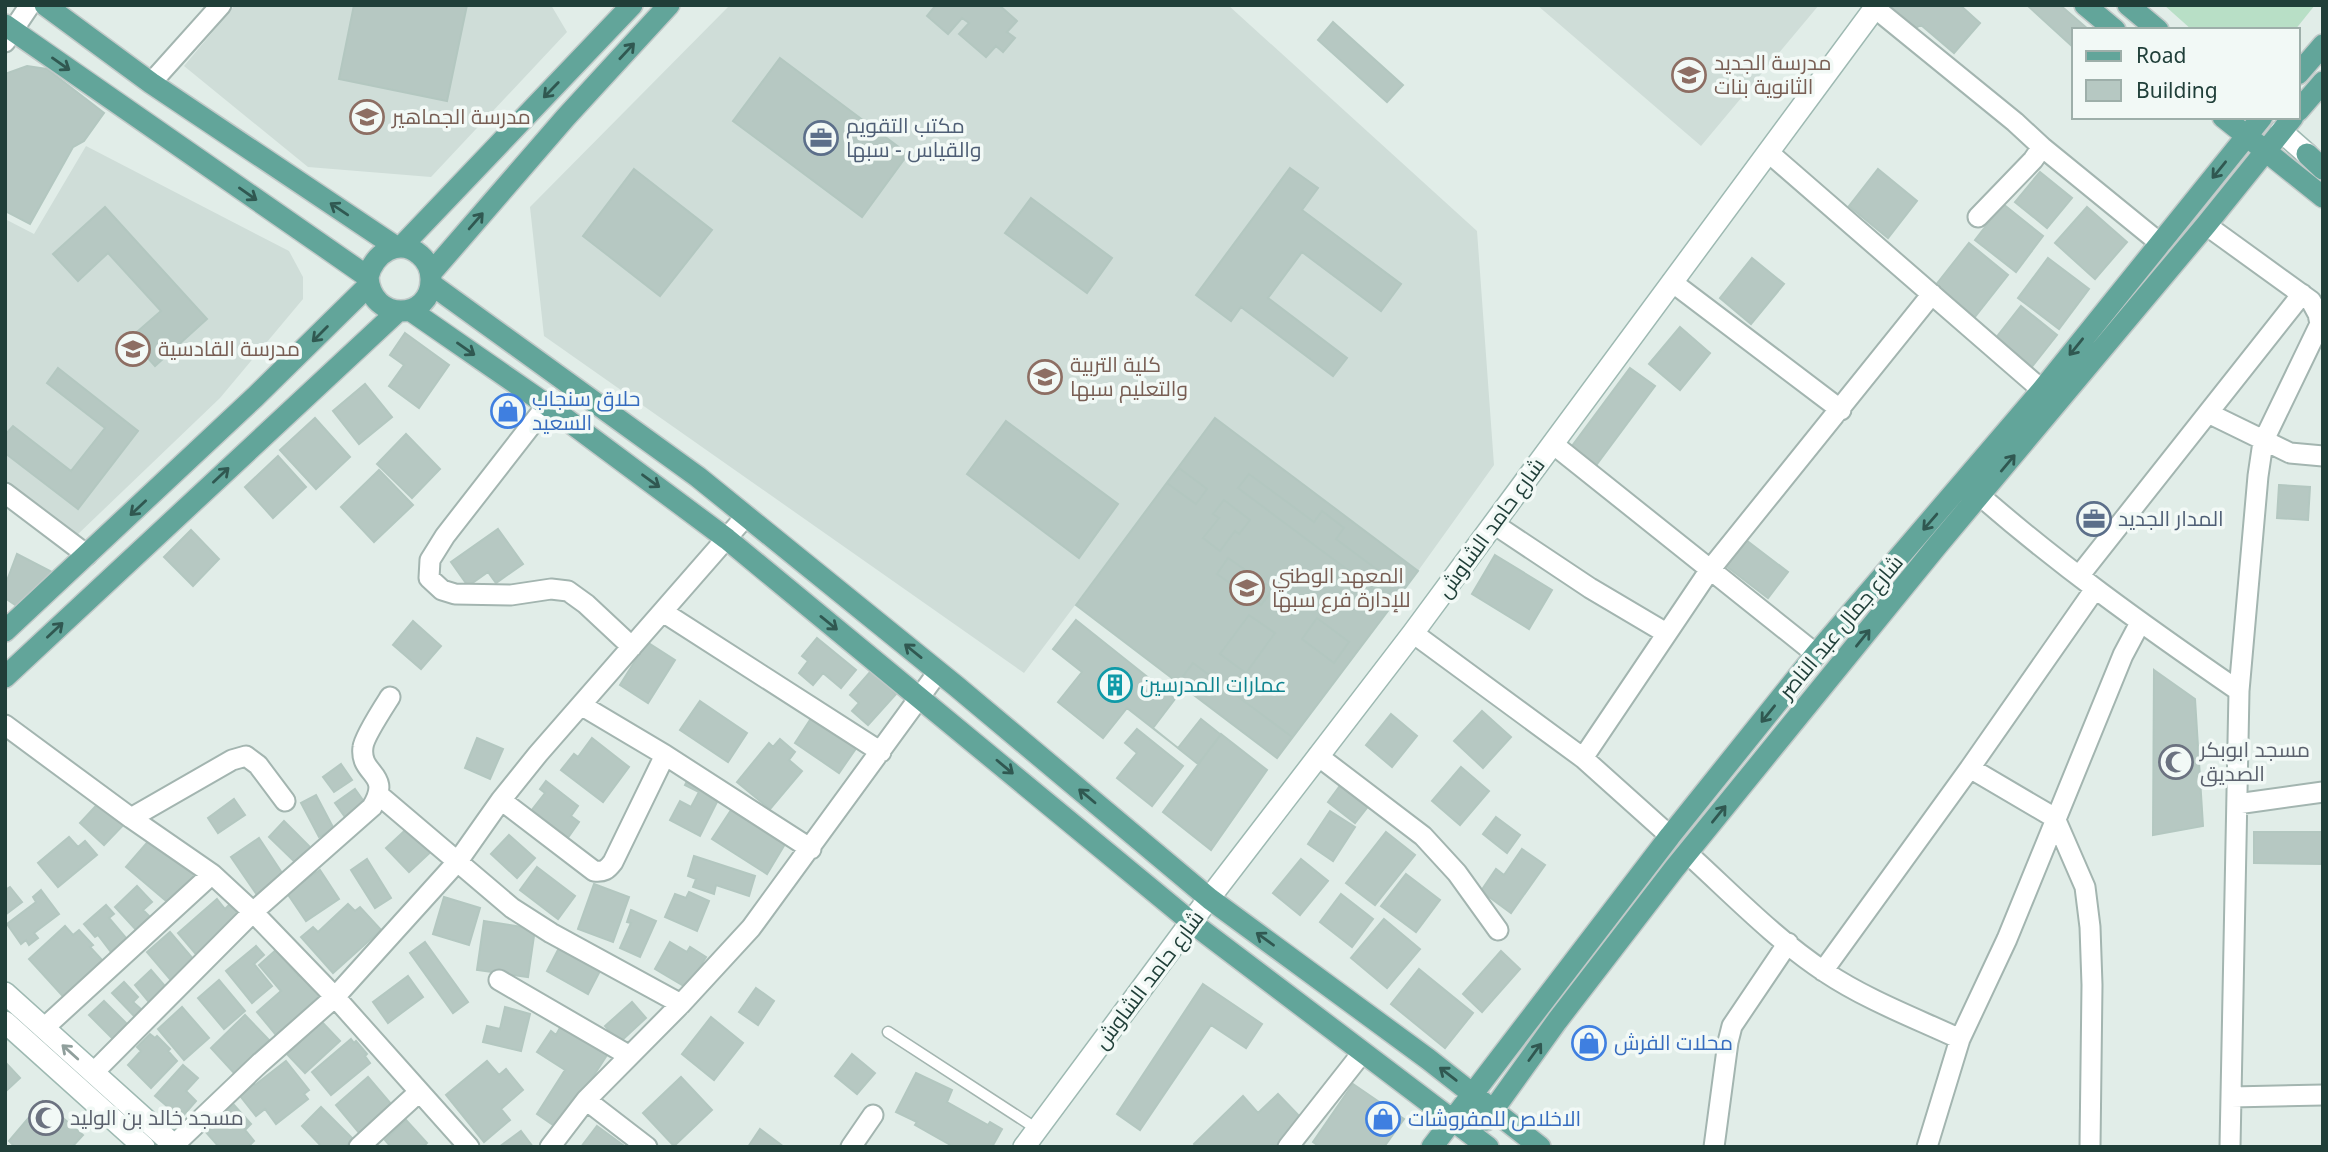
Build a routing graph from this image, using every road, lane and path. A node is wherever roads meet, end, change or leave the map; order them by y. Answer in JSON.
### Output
{"nodes":[{"id":1,"x":30,"y":5,"type":"edge"},
{"id":2,"x":46,"y":5,"type":"edge"},
{"id":3,"x":221,"y":5,"type":"edge"},
{"id":4,"x":632,"y":5,"type":"edge"},
{"id":5,"x":669,"y":5,"type":"edge"},
{"id":6,"x":2085,"y":5,"type":"edge"},
{"id":7,"x":2128,"y":5,"type":"edge"},
{"id":8,"x":1876,"y":6,"type":"edge"},
{"id":9,"x":2113,"y":28,"type":"edge"},
{"id":10,"x":2156,"y":28,"type":"edge"},
{"id":11,"x":8,"y":33,"type":"edge"},
{"id":12,"x":2323,"y":45,"type":"edge"},
{"id":13,"x":2300,"y":72,"type":"edge"},
{"id":14,"x":2323,"y":82,"type":"edge"},
{"id":15,"x":151,"y":83,"type":"junction"},
{"id":16,"x":2300,"y":108,"type":"edge"},
{"id":17,"x":2226,"y":119,"type":"edge"},
{"id":18,"x":2276,"y":121,"type":"edge"},
{"id":19,"x":2247,"y":136,"type":"junction"},
{"id":20,"x":2042,"y":147,"type":"junction"},
{"id":21,"x":2265,"y":151,"type":"junction"},
{"id":22,"x":1768,"y":152,"type":"junction"},
{"id":23,"x":2307,"y":154,"type":"joint"},
{"id":24,"x":2323,"y":169,"type":"edge"},
{"id":25,"x":2323,"y":197,"type":"edge"},
{"id":26,"x":1978,"y":217,"type":"dead end"},
{"id":27,"x":2206,"y":225,"type":"junction"},
{"id":28,"x":2161,"y":244,"type":"junction"},
{"id":29,"x":398,"y":247,"type":"junction"},
{"id":30,"x":431,"y":278,"type":"junction"},
{"id":31,"x":368,"y":281,"type":"junction"},
{"id":32,"x":1672,"y":282,"type":"junction"},
{"id":33,"x":1932,"y":294,"type":"junction"},
{"id":34,"x":2302,"y":294,"type":"junction"},
{"id":35,"x":404,"y":311,"type":"junction"},
{"id":36,"x":2042,"y":390,"type":"junction"},
{"id":37,"x":547,"y":405,"type":"junction"},
{"id":38,"x":1841,"y":410,"type":"junction"},
{"id":39,"x":2208,"y":413,"type":"junction"},
{"id":40,"x":2263,"y":442,"type":"junction"},
{"id":41,"x":1553,"y":444,"type":"junction"},
{"id":42,"x":2323,"y":456,"type":"edge"},
{"id":43,"x":1972,"y":489,"type":"junction"},
{"id":44,"x":5,"y":493,"type":"edge"},
{"id":45,"x":746,"y":516,"type":"junction"},
{"id":46,"x":1494,"y":524,"type":"junction"},
{"id":47,"x":727,"y":538,"type":"junction"},
{"id":48,"x":87,"y":555,"type":"junction"},
{"id":49,"x":1709,"y":570,"type":"junction"},
{"id":50,"x":2079,"y":576,"type":"junction"},
{"id":51,"x":2095,"y":589,"type":"junction"},
{"id":52,"x":663,"y":612,"type":"junction"},
{"id":53,"x":2140,"y":623,"type":"junction"},
{"id":54,"x":5,"y":632,"type":"edge"},
{"id":55,"x":1413,"y":633,"type":"junction"},
{"id":56,"x":1666,"y":633,"type":"junction"},
{"id":57,"x":632,"y":647,"type":"junction"},
{"id":58,"x":1816,"y":654,"type":"junction"},
{"id":59,"x":938,"y":672,"type":"junction"},
{"id":60,"x":5,"y":677,"type":"edge"},
{"id":61,"x":2239,"y":691,"type":"junction"},
{"id":62,"x":390,"y":697,"type":"dead end"},
{"id":63,"x":920,"y":697,"type":"junction"},
{"id":64,"x":581,"y":705,"type":"junction"},
{"id":65,"x":5,"y":725,"type":"edge"},
{"id":66,"x":881,"y":752,"type":"junction"},
{"id":67,"x":665,"y":755,"type":"junction"},
{"id":68,"x":1318,"y":756,"type":"junction"},
{"id":69,"x":1583,"y":758,"type":"junction"},
{"id":70,"x":1970,"y":768,"type":"junction"},
{"id":71,"x":2323,"y":792,"type":"edge"},
{"id":72,"x":379,"y":795,"type":"junction"},
{"id":73,"x":285,"y":800,"type":"dead end"},
{"id":74,"x":501,"y":800,"type":"junction"},
{"id":75,"x":2237,"y":804,"type":"junction"},
{"id":76,"x":131,"y":818,"type":"junction"},
{"id":77,"x":2055,"y":818,"type":"junction"},
{"id":78,"x":1670,"y":836,"type":"junction"},
{"id":79,"x":811,"y":849,"type":"junction"},
{"id":80,"x":1687,"y":853,"type":"junction"},
{"id":81,"x":458,"y":861,"type":"junction"},
{"id":82,"x":212,"y":874,"type":"junction"},
{"id":83,"x":1210,"y":899,"type":"junction"},
{"id":84,"x":253,"y":912,"type":"junction"},
{"id":85,"x":1191,"y":922,"type":"junction"},
{"id":86,"x":1498,"y":930,"type":"dead end"},
{"id":87,"x":1788,"y":943,"type":"junction"},
{"id":88,"x":1823,"y":971,"type":"junction"},
{"id":89,"x":499,"y":980,"type":"dead end"},
{"id":90,"x":5,"y":993,"type":"edge"},
{"id":91,"x":335,"y":997,"type":"junction"},
{"id":92,"x":681,"y":1004,"type":"junction"},
{"id":93,"x":5,"y":1022,"type":"edge"},
{"id":94,"x":44,"y":1028,"type":"junction"},
{"id":95,"x":888,"y":1032,"type":"dead end"},
{"id":96,"x":1960,"y":1039,"type":"junction"},
{"id":97,"x":1362,"y":1052,"type":"junction"},
{"id":98,"x":628,"y":1055,"type":"junction"},
{"id":99,"x":93,"y":1073,"type":"junction"},
{"id":100,"x":419,"y":1091,"type":"junction"},
{"id":101,"x":1472,"y":1093,"type":"junction"},
{"id":102,"x":2323,"y":1095,"type":"edge"},
{"id":103,"x":2231,"y":1097,"type":"junction"},
{"id":104,"x":586,"y":1100,"type":"junction"},
{"id":105,"x":1493,"y":1110,"type":"junction"},
{"id":106,"x":873,"y":1115,"type":"dead end"},
{"id":107,"x":1452,"y":1119,"type":"junction"},
{"id":108,"x":1028,"y":1142,"type":"edge"},
{"id":109,"x":1476,"y":1143,"type":"edge"},
{"id":110,"x":175,"y":1146,"type":"edge"},
{"id":111,"x":144,"y":1147,"type":"edge"},
{"id":112,"x":359,"y":1147,"type":"edge"},
{"id":113,"x":469,"y":1147,"type":"edge"},
{"id":114,"x":550,"y":1147,"type":"edge"},
{"id":115,"x":647,"y":1147,"type":"edge"},
{"id":116,"x":851,"y":1147,"type":"edge"},
{"id":117,"x":1288,"y":1147,"type":"edge"},
{"id":118,"x":1432,"y":1147,"type":"edge"},
{"id":119,"x":1540,"y":1147,"type":"edge"},
{"id":120,"x":1714,"y":1147,"type":"edge"},
{"id":121,"x":1927,"y":1147,"type":"edge"},
{"id":122,"x":2090,"y":1147,"type":"edge"},
{"id":123,"x":2230,"y":1147,"type":"edge"}],
"edges":[{"from":1,"to":11,"type":"street"},
{"from":2,"to":15,"type":"main road"},
{"from":3,"to":15,"type":"street"},
{"from":4,"to":29,"type":"main road","one_way":true},
{"from":30,"to":5,"type":"main road","one_way":true},
{"from":6,"to":9,"type":"main road"},
{"from":7,"to":10,"type":"main road"},
{"from":8,"to":20,"type":"street"},
{"from":8,"to":22,"type":"street","name":"شارع حامد الشاوش"},
{"from":11,"to":31,"type":"main road","one_way":true},
{"from":12,"to":13,"type":"main road"},
{"from":14,"to":16,"type":"main road"},
{"from":29,"to":15,"type":"main road","one_way":true},
{"from":17,"to":19,"type":"main road"},
{"from":18,"to":19,"type":"main road","name":"شارع جمال عبد الناصر"},
{"from":18,"to":21,"type":"main road","name":"شارع جمال عبد الناصر"},
{"from":18,"to":23,"type":"street"},
{"from":19,"to":21,"type":"main road"},
{"from":19,"to":28,"type":"main road","name":"شارع جمال عبد الناصر","one_way":true},
{"from":20,"to":26,"type":"street"},
{"from":20,"to":28,"type":"street"},
{"from":21,"to":25,"type":"main road"},
{"from":21,"to":27,"type":"main road","name":"شارع جمال عبد الناصر"},
{"from":22,"to":32,"type":"street","name":"شارع حامد الشاوش"},
{"from":22,"to":33,"type":"street"},
{"from":23,"to":24,"type":"main road"},
{"from":27,"to":34,"type":"street"},
{"from":43,"to":27,"type":"main road","name":"شارع جمال عبد الناصر","one_way":true},
{"from":28,"to":36,"type":"main road","name":"شارع جمال عبد الناصر","one_way":true},
{"from":29,"to":30,"type":"main road"},
{"from":29,"to":31,"type":"main road"},
{"from":30,"to":35,"type":"main road"},
{"from":30,"to":45,"type":"main road"},
{"from":31,"to":35,"type":"main road"},
{"from":31,"to":48,"type":"main road","one_way":true},
{"from":32,"to":38,"type":"street"},
{"from":32,"to":41,"type":"street","name":"شارع حامد الشاوش"},
{"from":33,"to":36,"type":"street"},
{"from":33,"to":38,"type":"street"},
{"from":34,"to":39,"type":"street"},
{"from":34,"to":40,"type":"street"},
{"from":35,"to":37,"type":"main road","one_way":true},
{"from":60,"to":35,"type":"main road","one_way":true},
{"from":36,"to":43,"type":"main road","name":"شارع جمال عبد الناصر"},
{"from":37,"to":47,"type":"main road","one_way":true},
{"from":37,"to":57,"type":"street"},
{"from":38,"to":49,"type":"street"},
{"from":39,"to":40,"type":"street"},
{"from":39,"to":50,"type":"street"},
{"from":40,"to":42,"type":"street"},
{"from":40,"to":61,"type":"street"},
{"from":41,"to":46,"type":"street","name":"شارع حامد الشاوش"},
{"from":41,"to":49,"type":"street"},
{"from":43,"to":50,"type":"street"},
{"from":43,"to":58,"type":"main road","name":"شارع جمال عبد الناصر","one_way":true},
{"from":80,"to":43,"type":"main road","name":"شارع جمال عبد الناصر","one_way":true},
{"from":44,"to":48,"type":"street"},
{"from":45,"to":47,"type":"street"},
{"from":59,"to":45,"type":"main road","one_way":true},
{"from":46,"to":55,"type":"street","name":"شارع حامد الشاوش"},
{"from":46,"to":56,"type":"street"},
{"from":47,"to":52,"type":"street"},
{"from":47,"to":63,"type":"main road","one_way":true},
{"from":48,"to":54,"type":"main road"},
{"from":49,"to":56,"type":"street"},
{"from":49,"to":58,"type":"street"},
{"from":50,"to":51,"type":"street"},
{"from":51,"to":53,"type":"street"},
{"from":51,"to":70,"type":"street"},
{"from":52,"to":57,"type":"street"},
{"from":52,"to":66,"type":"street"},
{"from":53,"to":61,"type":"street"},
{"from":53,"to":77,"type":"street"},
{"from":55,"to":68,"type":"street","name":"شارع حامد الشاوش"},
{"from":55,"to":69,"type":"street"},
{"from":56,"to":69,"type":"street"},
{"from":57,"to":64,"type":"street"},
{"from":58,"to":78,"type":"main road","name":"شارع جمال عبد الناصر","one_way":true},
{"from":59,"to":63,"type":"street"},
{"from":83,"to":59,"type":"main road","one_way":true},
{"from":61,"to":75,"type":"street"},
{"from":62,"to":72,"type":"street"},
{"from":63,"to":66,"type":"street"},
{"from":63,"to":85,"type":"main road","one_way":true},
{"from":64,"to":67,"type":"street"},
{"from":64,"to":74,"type":"street"},
{"from":65,"to":76,"type":"street"},
{"from":66,"to":79,"type":"street"},
{"from":67,"to":74,"type":"street"},
{"from":67,"to":79,"type":"street"},
{"from":68,"to":83,"type":"street","name":"شارع حامد الشاوش"},
{"from":68,"to":86,"type":"street"},
{"from":69,"to":78,"type":"street"},
{"from":70,"to":77,"type":"street"},
{"from":70,"to":88,"type":"street"},
{"from":71,"to":75,"type":"street"},
{"from":72,"to":81,"type":"street"},
{"from":72,"to":84,"type":"street"},
{"from":73,"to":76,"type":"street"},
{"from":74,"to":81,"type":"street"},
{"from":75,"to":103,"type":"street"},
{"from":76,"to":82,"type":"street"},
{"from":77,"to":96,"type":"street"},
{"from":77,"to":122,"type":"street"},
{"from":78,"to":101,"type":"main road","name":"شارع جمال عبد الناصر"},
{"from":79,"to":92,"type":"street"},
{"from":80,"to":87,"type":"street"},
{"from":105,"to":80,"type":"main road","name":"شارع جمال عبد الناصر","one_way":true},
{"from":81,"to":91,"type":"street"},
{"from":81,"to":92,"type":"street"},
{"from":82,"to":84,"type":"street"},
{"from":82,"to":94,"type":"street"},
{"from":83,"to":85,"type":"street","name":"شارع حامد الشاوش"},
{"from":101,"to":83,"type":"main road","one_way":true},
{"from":84,"to":91,"type":"street"},
{"from":84,"to":99,"type":"street"},
{"from":85,"to":97,"type":"main road"},
{"from":85,"to":108,"type":"street","name":"شارع حامد الشاوش"},
{"from":87,"to":88,"type":"street"},
{"from":87,"to":120,"type":"street"},
{"from":88,"to":96,"type":"street"},
{"from":89,"to":98,"type":"street"},
{"from":90,"to":94,"type":"street"},
{"from":91,"to":100,"type":"street"},
{"from":91,"to":110,"type":"street"},
{"from":92,"to":98,"type":"street"},
{"from":93,"to":111,"type":"street"},
{"from":99,"to":94,"type":"street","one_way":true},
{"from":95,"to":108,"type":"lane"},
{"from":96,"to":121,"type":"street"},
{"from":97,"to":107,"type":"main road"},
{"from":97,"to":117,"type":"street"},
{"from":98,"to":104,"type":"street"},
{"from":99,"to":110,"type":"street"},
{"from":100,"to":112,"type":"street"},
{"from":100,"to":113,"type":"street"},
{"from":101,"to":105,"type":"main road"},
{"from":101,"to":107,"type":"main road","name":"شارع جمال عبد الناصر"},
{"from":102,"to":103,"type":"street"},
{"from":103,"to":123,"type":"street"},
{"from":104,"to":114,"type":"street"},
{"from":104,"to":115,"type":"street"},
{"from":105,"to":109,"type":"main road","name":"شارع جمال عبد الناصر"},
{"from":105,"to":119,"type":"main road"},
{"from":106,"to":116,"type":"street"},
{"from":107,"to":109,"type":"main road"},
{"from":107,"to":118,"type":"main road","name":"شارع جمال عبد الناصر"}]}
